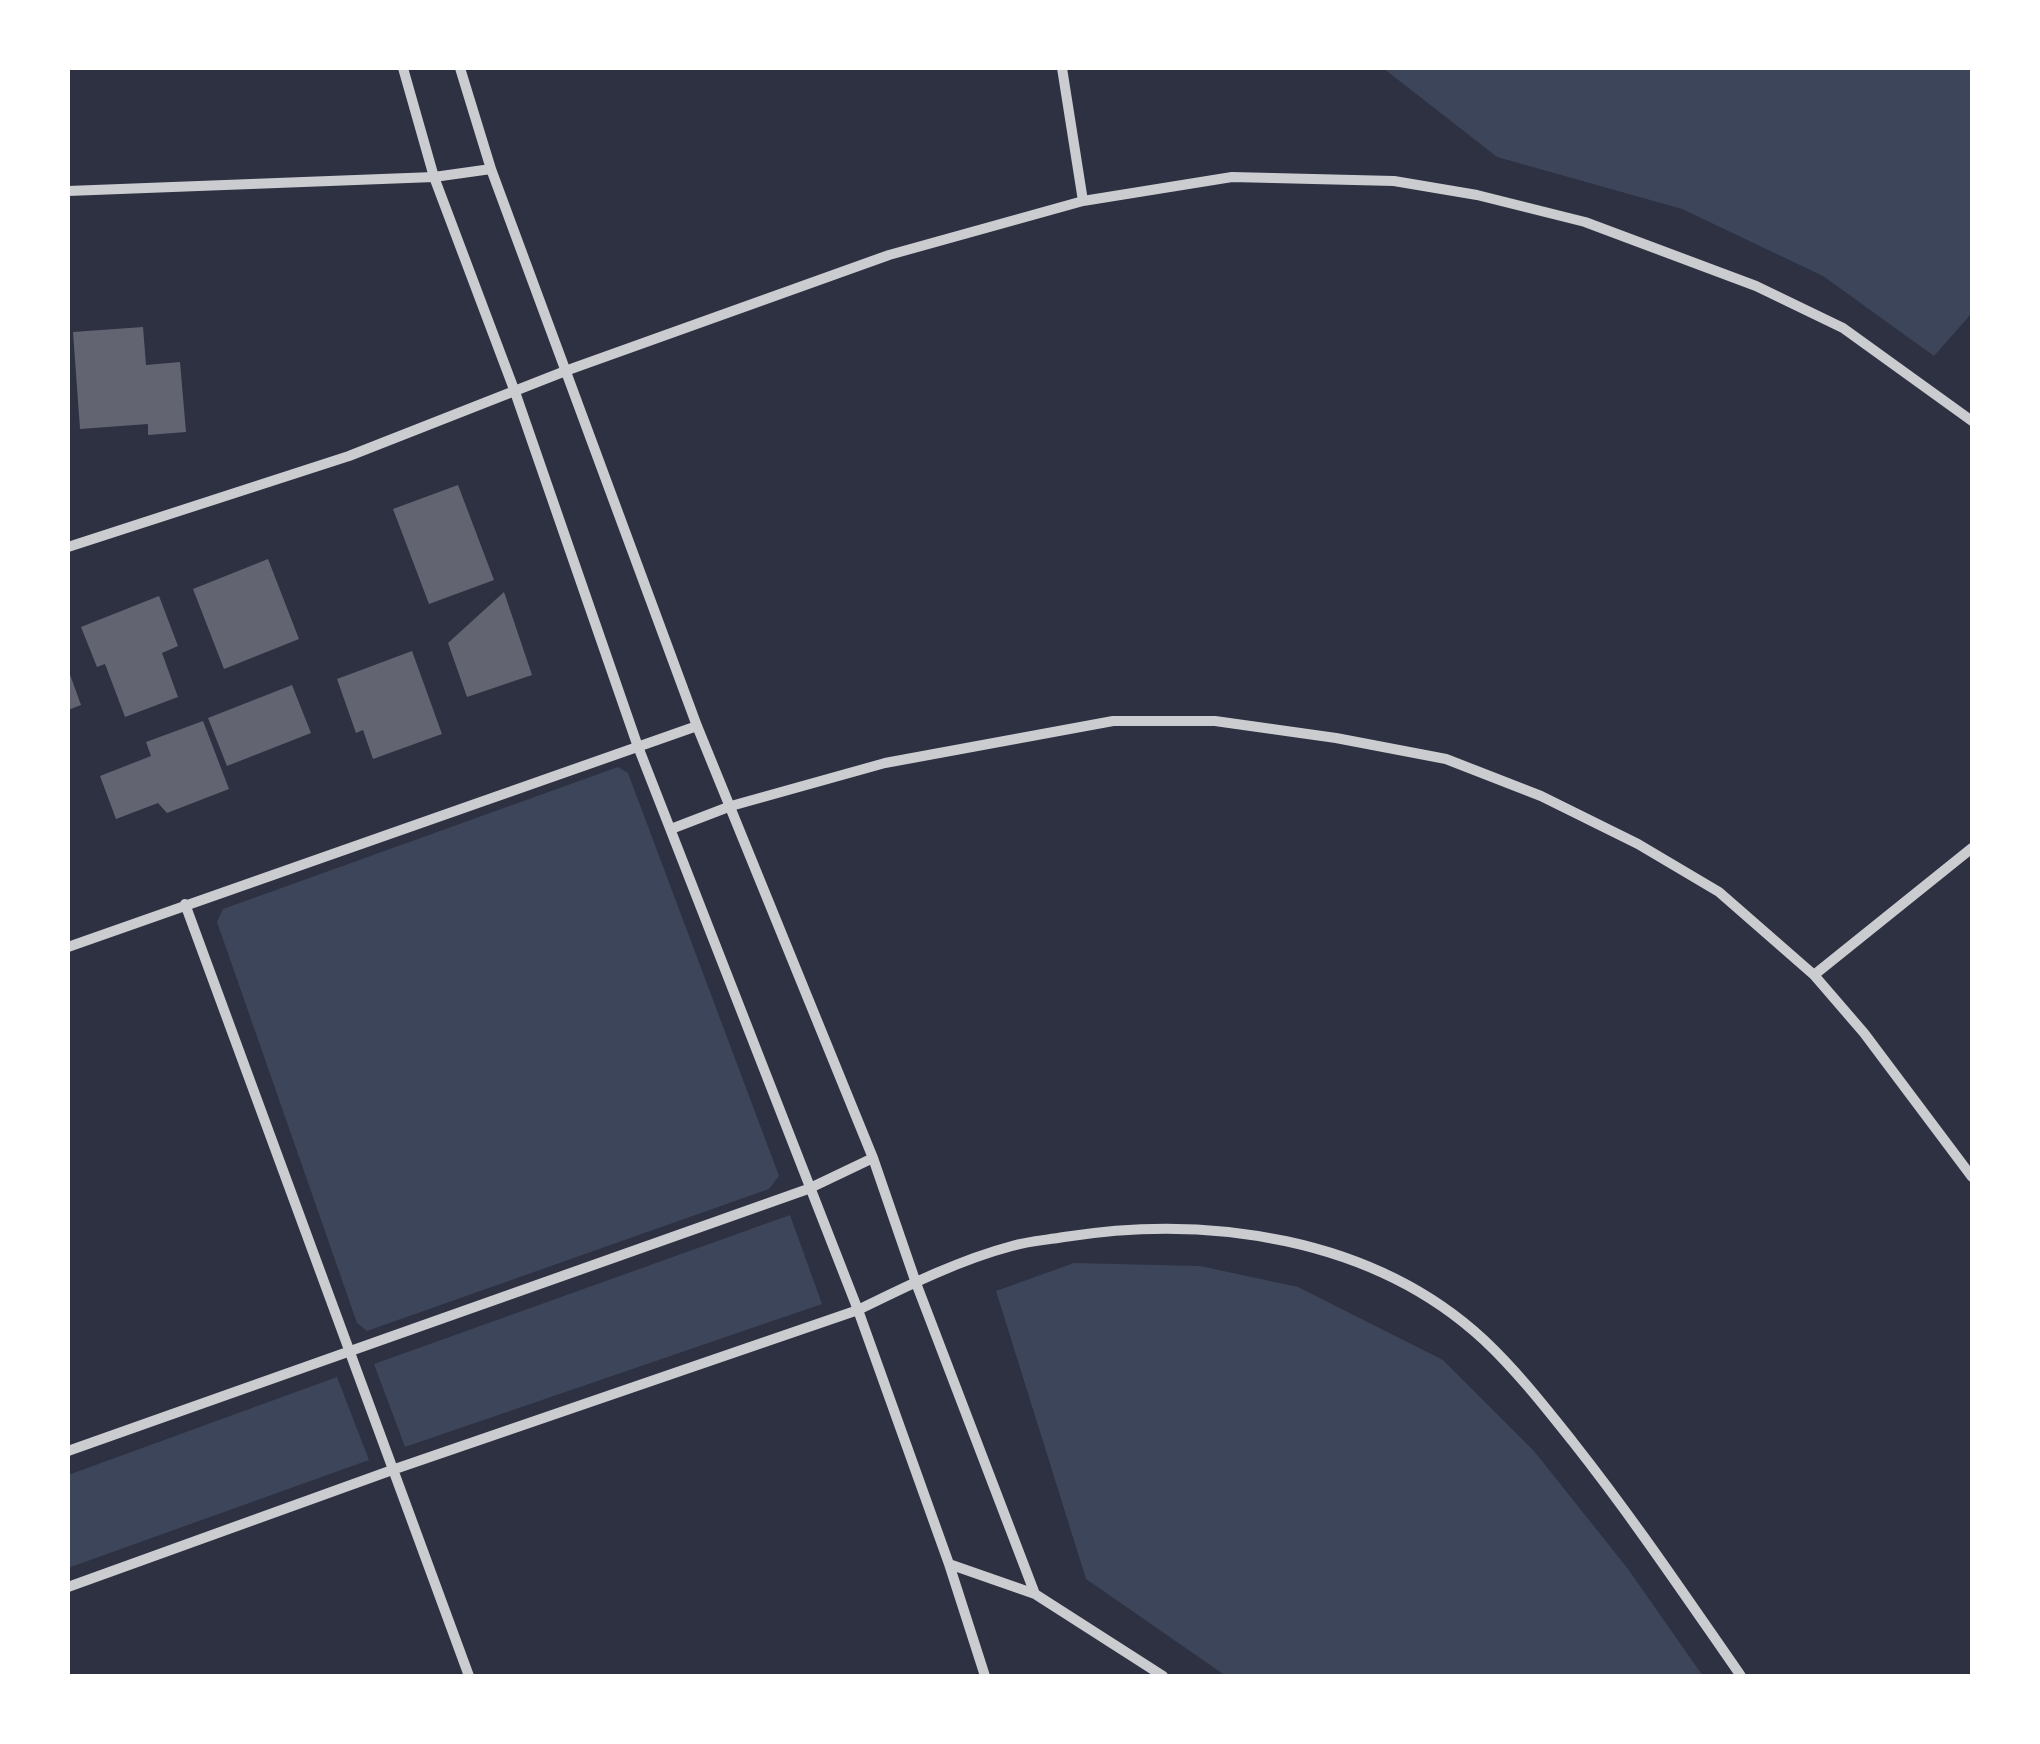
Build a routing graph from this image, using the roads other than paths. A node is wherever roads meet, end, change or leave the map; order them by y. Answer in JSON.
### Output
{"nodes":[{"id":1,"x":403,"y":68,"type":"edge"},
{"id":2,"x":460,"y":68,"type":"edge"},
{"id":3,"x":1062,"y":68,"type":"edge"},
{"id":4,"x":491,"y":168,"type":"junction"},
{"id":5,"x":434,"y":177,"type":"junction"},
{"id":6,"x":68,"y":191,"type":"edge"},
{"id":7,"x":1083,"y":201,"type":"junction"},
{"id":8,"x":568,"y":370,"type":"junction"},
{"id":9,"x":515,"y":392,"type":"junction"},
{"id":10,"x":1972,"y":421,"type":"edge"},
{"id":11,"x":68,"y":547,"type":"edge"},
{"id":12,"x":697,"y":726,"type":"junction"},
{"id":13,"x":637,"y":744,"type":"junction"},
{"id":14,"x":731,"y":806,"type":"junction"},
{"id":15,"x":671,"y":829,"type":"junction"},
{"id":16,"x":1972,"y":848,"type":"edge"},
{"id":17,"x":185,"y":904,"type":"junction"},
{"id":18,"x":68,"y":947,"type":"edge"},
{"id":19,"x":1814,"y":975,"type":"junction"},
{"id":20,"x":873,"y":1158,"type":"junction"},
{"id":21,"x":1972,"y":1177,"type":"edge"},
{"id":22,"x":808,"y":1189,"type":"junction"},
{"id":23,"x":916,"y":1282,"type":"junction"},
{"id":24,"x":858,"y":1310,"type":"junction"},
{"id":25,"x":349,"y":1350,"type":"junction"},
{"id":26,"x":68,"y":1451,"type":"edge"},
{"id":27,"x":395,"y":1469,"type":"junction"},
{"id":28,"x":949,"y":1564,"type":"junction"},
{"id":29,"x":68,"y":1588,"type":"edge"},
{"id":30,"x":1034,"y":1594,"type":"junction"},
{"id":31,"x":469,"y":1676,"type":"edge"},
{"id":32,"x":985,"y":1676,"type":"edge"},
{"id":33,"x":1162,"y":1676,"type":"edge"},
{"id":34,"x":1741,"y":1676,"type":"edge"}],
"edges":[{"from":1,"to":5,"type":"street"},
{"from":2,"to":4,"type":"street"},
{"from":3,"to":7,"type":"street"},
{"from":4,"to":5,"type":"street"},
{"from":4,"to":8,"type":"street"},
{"from":5,"to":6,"type":"street"},
{"from":5,"to":9,"type":"street"},
{"from":7,"to":8,"type":"street"},
{"from":7,"to":10,"type":"street"},
{"from":8,"to":9,"type":"street"},
{"from":8,"to":12,"type":"street"},
{"from":9,"to":11,"type":"street"},
{"from":9,"to":13,"type":"street"},
{"from":12,"to":13,"type":"street"},
{"from":12,"to":14,"type":"street"},
{"from":13,"to":15,"type":"street"},
{"from":13,"to":17,"type":"street"},
{"from":14,"to":15,"type":"street"},
{"from":14,"to":19,"type":"street"},
{"from":14,"to":20,"type":"street"},
{"from":15,"to":22,"type":"street"},
{"from":16,"to":19,"type":"street"},
{"from":17,"to":18,"type":"street"},
{"from":17,"to":25,"type":"street"},
{"from":19,"to":21,"type":"street"},
{"from":20,"to":22,"type":"street"},
{"from":20,"to":23,"type":"street"},
{"from":22,"to":24,"type":"street"},
{"from":22,"to":25,"type":"street"},
{"from":23,"to":24,"type":"street"},
{"from":23,"to":30,"type":"street"},
{"from":23,"to":34,"type":"street"},
{"from":24,"to":27,"type":"street"},
{"from":24,"to":28,"type":"street"},
{"from":25,"to":26,"type":"street"},
{"from":25,"to":27,"type":"street"},
{"from":27,"to":29,"type":"street"},
{"from":27,"to":31,"type":"street"},
{"from":28,"to":30,"type":"street"},
{"from":28,"to":32,"type":"street"},
{"from":30,"to":33,"type":"street"}]}
